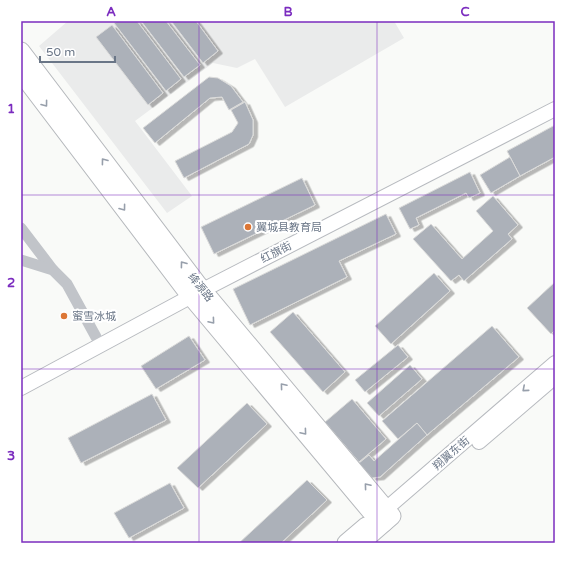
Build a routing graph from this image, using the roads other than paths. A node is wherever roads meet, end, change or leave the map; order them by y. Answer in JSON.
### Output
{"nodes":[{"id":1,"x":21,"y":51,"type":"edge"},
{"id":2,"x":21,"y":73,"type":"edge"},
{"id":3,"x":555,"y":101,"type":"edge"},
{"id":4,"x":555,"y":109,"type":"edge"},
{"id":5,"x":21,"y":228,"type":"edge"},
{"id":6,"x":21,"y":260,"type":"edge"},
{"id":7,"x":53,"y":270,"type":"junction"},
{"id":8,"x":194,"y":290,"type":"junction"},
{"id":9,"x":96,"y":337,"type":"junction"},
{"id":10,"x":555,"y":363,"type":"edge"},
{"id":11,"x":21,"y":377,"type":"edge"},
{"id":12,"x":555,"y":377,"type":"edge"},
{"id":13,"x":21,"y":388,"type":"edge"},
{"id":14,"x":384,"y":516,"type":"junction"},
{"id":15,"x":346,"y":543,"type":"edge"},
{"id":16,"x":361,"y":543,"type":"edge"}],
"edges":[{"from":8,"to":1,"type":"highway","name":"绛源路","one_way":true},
{"from":2,"to":8,"type":"highway","name":"绛源路","one_way":true},
{"from":3,"to":8,"type":"main road","name":"红旗街"},
{"from":4,"to":8,"type":"main road","name":"红旗街"},
{"from":5,"to":7,"type":"street"},
{"from":6,"to":7,"type":"street"},
{"from":7,"to":9,"type":"street"},
{"from":8,"to":9,"type":"main road","name":"红旗街"},
{"from":8,"to":13,"type":"main road","name":"红旗街"},
{"from":8,"to":14,"type":"highway","name":"绛源路"},
{"from":9,"to":11,"type":"main road","name":"红旗街"},
{"from":10,"to":14,"type":"main road","name":"翔翼东街","one_way":true},
{"from":12,"to":14,"type":"main road","name":"翔翼东街"},
{"from":14,"to":15,"type":"highway","name":"翔翼东街"},
{"from":14,"to":16,"type":"highway","name":"翔翼东街"}]}
